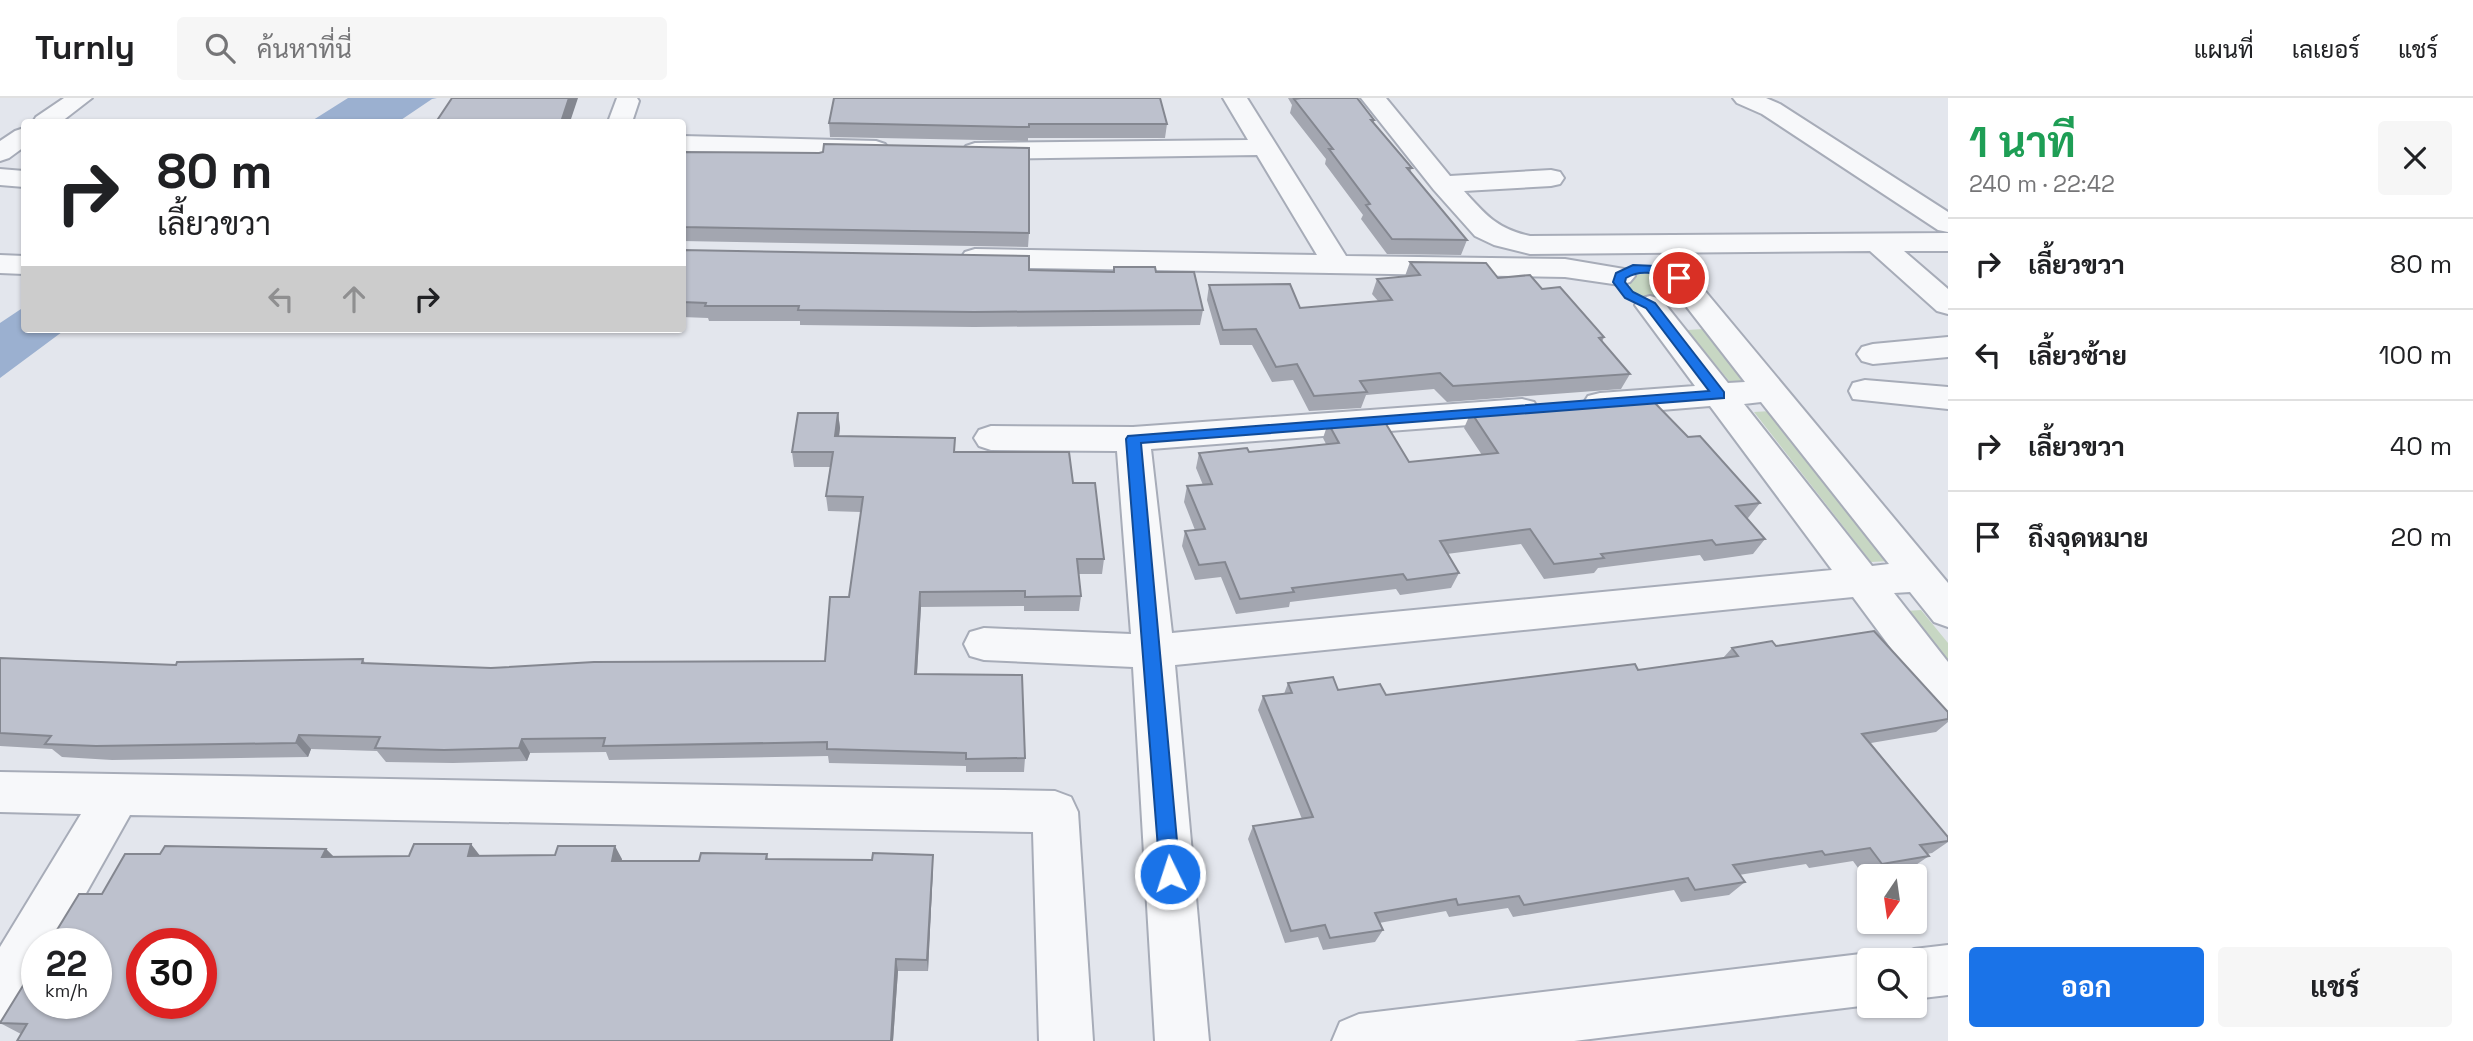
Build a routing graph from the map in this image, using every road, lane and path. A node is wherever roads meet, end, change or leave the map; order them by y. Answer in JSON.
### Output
{"nodes":[{"id":1,"x":80,"y":98,"type":"edge"},
{"id":2,"x":1235,"y":98,"type":"edge"},
{"id":3,"x":1373,"y":98,"type":"edge"},
{"id":4,"x":1745,"y":98,"type":"edge"},
{"id":5,"x":49,"y":119,"type":"edge"},
{"id":6,"x":21,"y":138,"type":"edge"},
{"id":7,"x":686,"y":144,"type":"edge"},
{"id":8,"x":1267,"y":147,"type":"junction"},
{"id":9,"x":899,"y":149,"type":"edge"},
{"id":10,"x":953,"y":150,"type":"edge"},
{"id":11,"x":0,"y":153,"type":"edge"},
{"id":12,"x":0,"y":177,"type":"edge"},
{"id":13,"x":1551,"y":178,"type":"dead end"},
{"id":14,"x":21,"y":179,"type":"edge"},
{"id":15,"x":1443,"y":184,"type":"junction"},
{"id":16,"x":1948,"y":224,"type":"edge"},
{"id":17,"x":1877,"y":242,"type":"junction"},
{"id":18,"x":1948,"y":242,"type":"edge"},
{"id":19,"x":947,"y":258,"type":"edge"},
{"id":20,"x":0,"y":264,"type":"edge"},
{"id":21,"x":21,"y":265,"type":"edge"},
{"id":22,"x":1337,"y":265,"type":"junction"},
{"id":23,"x":1912,"y":273,"type":"junction"},
{"id":24,"x":1948,"y":273,"type":"edge"},
{"id":25,"x":1620,"y":276,"type":"junction"},
{"id":26,"x":1681,"y":282,"type":"junction"},
{"id":27,"x":1650,"y":305,"type":"junction"},
{"id":28,"x":1948,"y":305,"type":"edge"},
{"id":29,"x":1948,"y":347,"type":"edge"},
{"id":30,"x":1874,"y":354,"type":"dead end"},
{"id":31,"x":1769,"y":391,"type":"junction"},
{"id":32,"x":1865,"y":391,"type":"dead end"},
{"id":33,"x":1719,"y":395,"type":"junction"},
{"id":34,"x":1948,"y":398,"type":"edge"},
{"id":35,"x":991,"y":438,"type":"dead end"},
{"id":36,"x":1133,"y":439,"type":"junction"},
{"id":37,"x":1920,"y":576,"type":"junction"},
{"id":38,"x":1861,"y":580,"type":"junction"},
{"id":39,"x":1948,"y":611,"type":"edge"},
{"id":40,"x":984,"y":644,"type":"dead end"},
{"id":41,"x":1153,"y":651,"type":"junction"},
{"id":42,"x":1948,"y":693,"type":"edge"},
{"id":43,"x":0,"y":792,"type":"edge"},
{"id":44,"x":117,"y":795,"type":"junction"},
{"id":45,"x":1948,"y":970,"type":"edge"},
{"id":46,"x":1927,"y":972,"type":"edge"},
{"id":47,"x":1857,"y":980,"type":"edge"},
{"id":48,"x":0,"y":995,"type":"edge"},
{"id":49,"x":1066,"y":1041,"type":"edge"},
{"id":50,"x":1182,"y":1041,"type":"edge"},
{"id":51,"x":1359,"y":1041,"type":"edge"}],
"edges":[{"from":1,"to":5,"type":"street"},
{"from":2,"to":8,"type":"street"},
{"from":3,"to":15,"type":"street"},
{"from":4,"to":16,"type":"street"},
{"from":6,"to":11,"type":"street"},
{"from":7,"to":9,"type":"street"},
{"from":8,"to":10,"type":"street"},
{"from":8,"to":22,"type":"street"},
{"from":12,"to":14,"type":"street"},
{"from":13,"to":15,"type":"street"},
{"from":15,"to":17,"type":"street"},
{"from":17,"to":18,"type":"street"},
{"from":17,"to":23,"type":"street"},
{"from":19,"to":22,"type":"street"},
{"from":20,"to":21,"type":"street"},
{"from":22,"to":25,"type":"street"},
{"from":23,"to":24,"type":"street"},
{"from":23,"to":28,"type":"street"},
{"from":25,"to":26,"type":"street"},
{"from":25,"to":27,"type":"street"},
{"from":26,"to":27,"type":"street"},
{"from":26,"to":31,"type":"street"},
{"from":27,"to":33,"type":"street"},
{"from":29,"to":30,"type":"street"},
{"from":31,"to":33,"type":"street"},
{"from":31,"to":37,"type":"street"},
{"from":32,"to":34,"type":"street"},
{"from":33,"to":36,"type":"street"},
{"from":33,"to":38,"type":"street"},
{"from":35,"to":36,"type":"street"},
{"from":36,"to":41,"type":"street"},
{"from":37,"to":38,"type":"street"},
{"from":37,"to":39,"type":"street"},
{"from":38,"to":41,"type":"street"},
{"from":38,"to":42,"type":"street"},
{"from":40,"to":41,"type":"street"},
{"from":41,"to":50,"type":"street"},
{"from":43,"to":44,"type":"street"},
{"from":44,"to":48,"type":"street"},
{"from":44,"to":49,"type":"street"},
{"from":45,"to":46,"type":"street"},
{"from":47,"to":51,"type":"street"}]}
